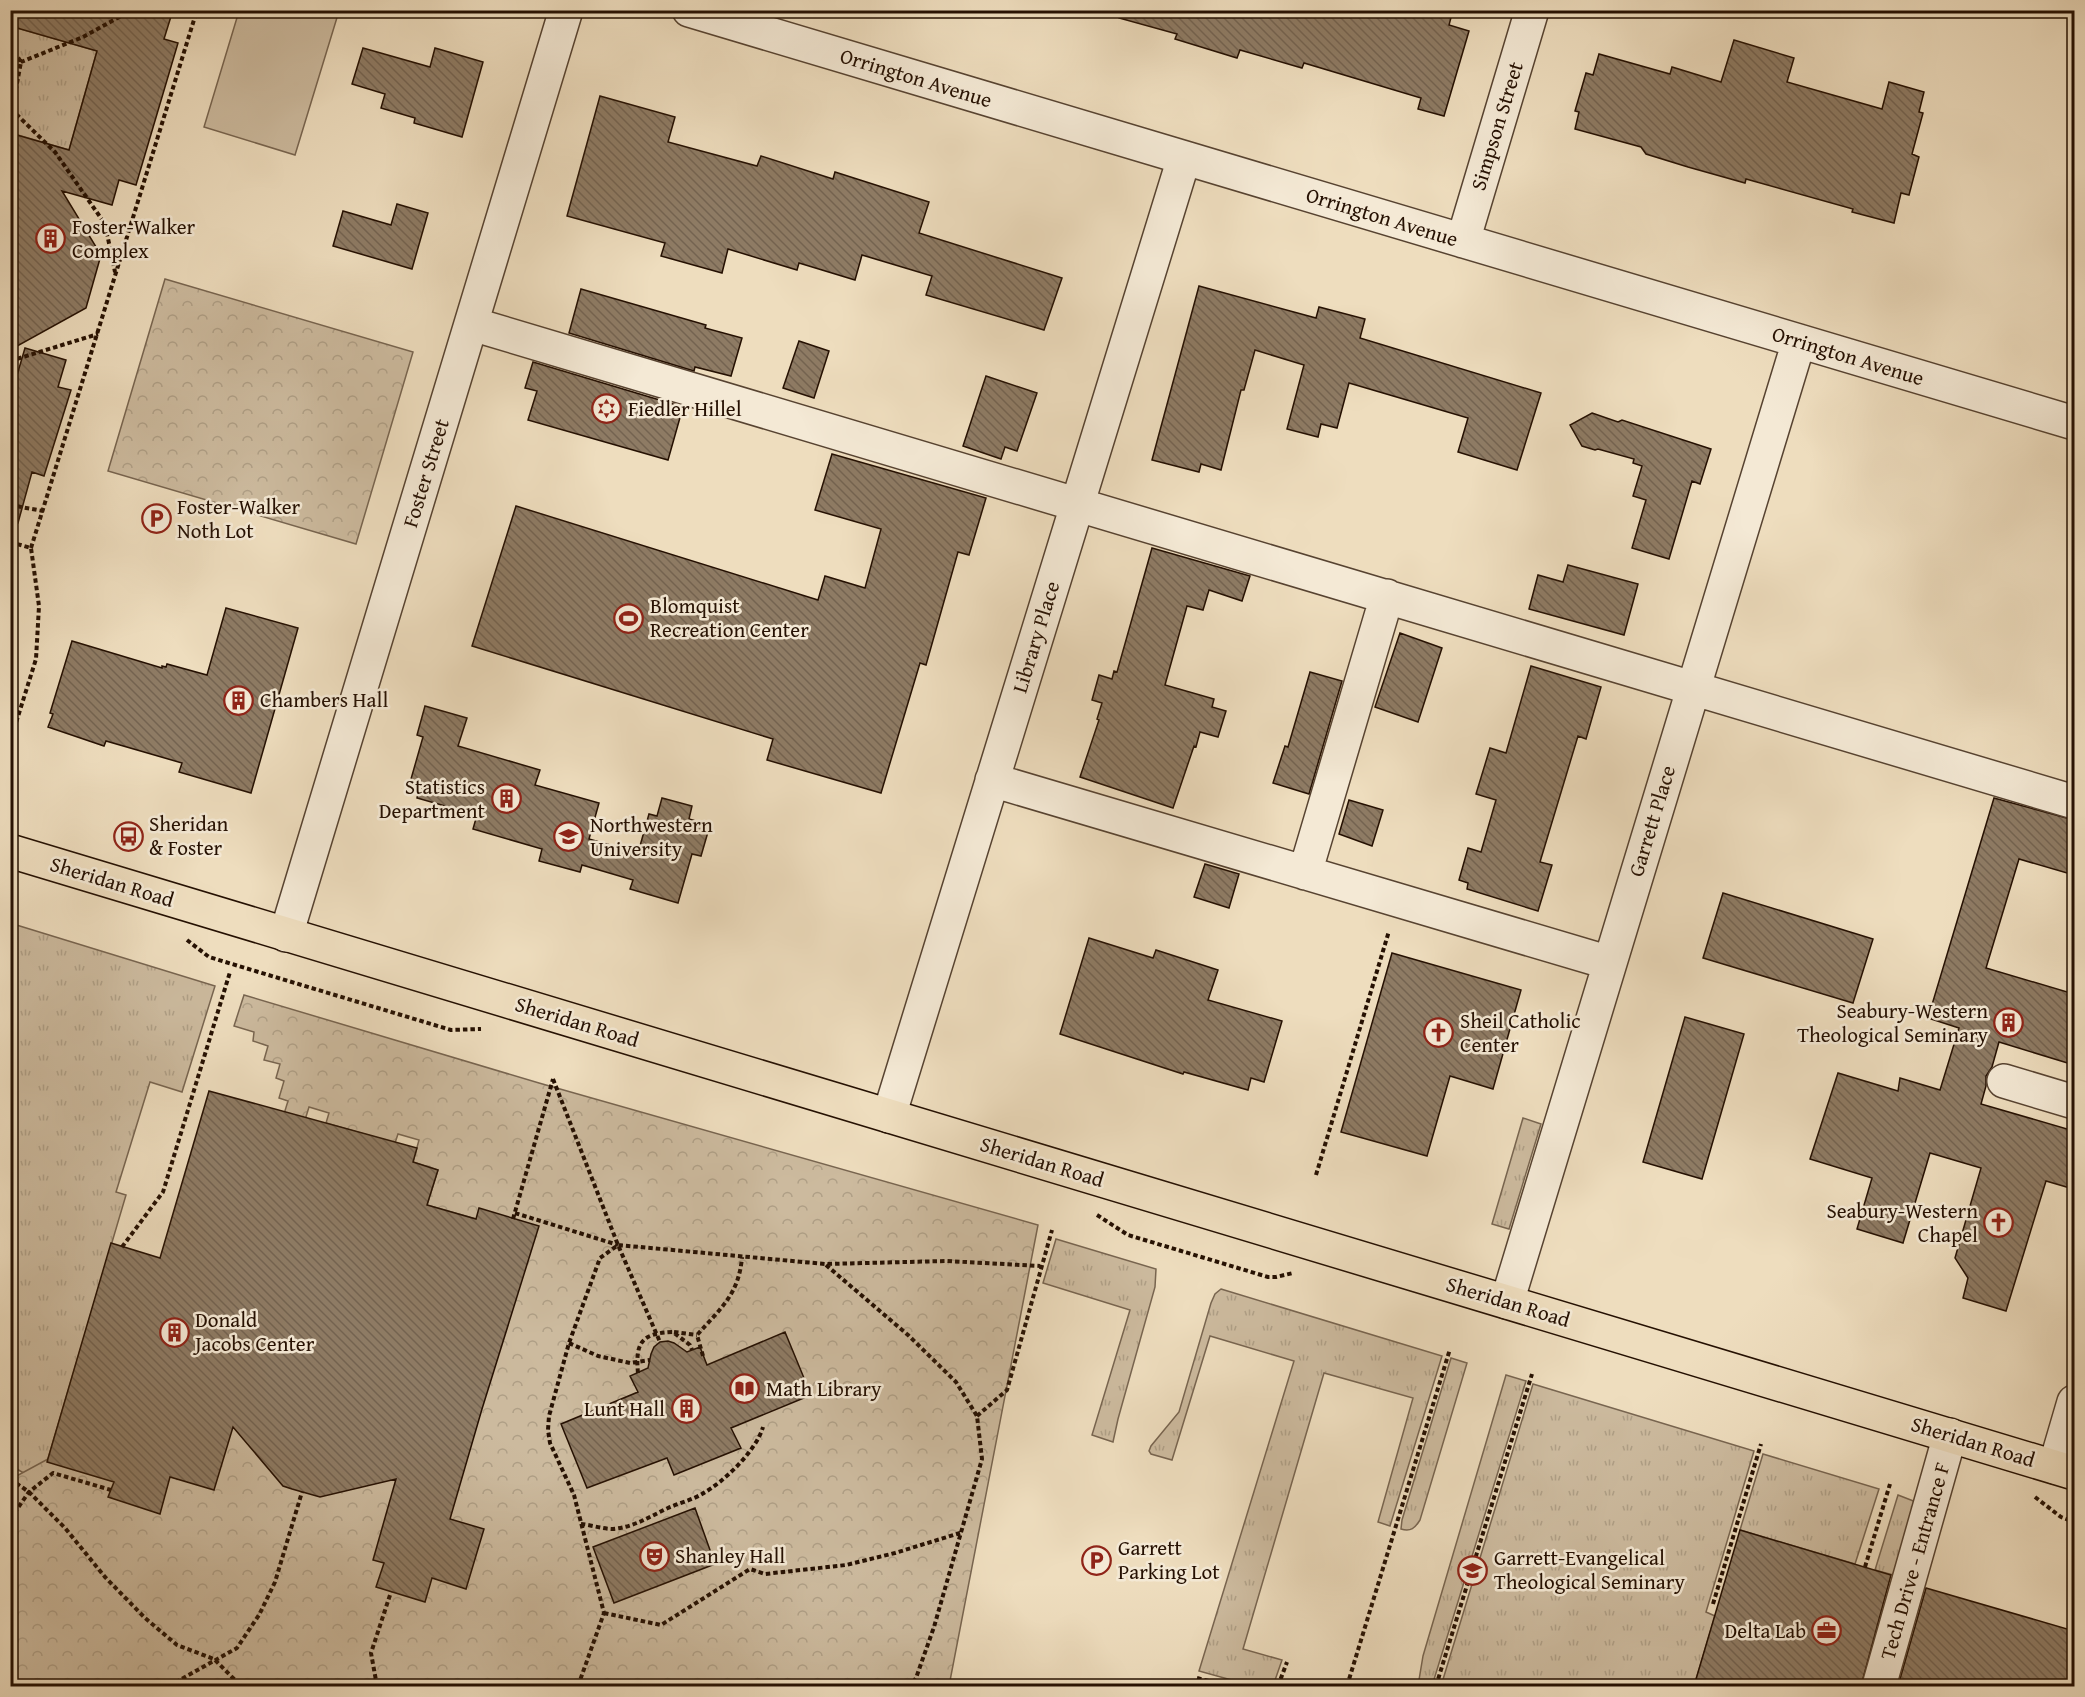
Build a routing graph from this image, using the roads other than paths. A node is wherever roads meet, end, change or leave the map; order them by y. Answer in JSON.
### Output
{"nodes":[{"id":1,"x":566,"y":10,"type":"edge"},
{"id":2,"x":690,"y":10,"type":"edge"},
{"id":3,"x":1532,"y":10,"type":"edge"},
{"id":4,"x":1184,"y":158,"type":"junction"},
{"id":5,"x":1463,"y":241,"type":"junction"},
{"id":6,"x":472,"y":324,"type":"junction"},
{"id":7,"x":1798,"y":341,"type":"junction"},
{"id":8,"x":2074,"y":423,"type":"edge"},
{"id":9,"x":1078,"y":504,"type":"junction"},
{"id":10,"x":1387,"y":596,"type":"junction"},
{"id":11,"x":1693,"y":688,"type":"junction"},
{"id":12,"x":992,"y":780,"type":"junction"},
{"id":13,"x":2074,"y":802,"type":"edge"},
{"id":14,"x":10,"y":851,"type":"edge"},
{"id":15,"x":1305,"y":873,"type":"junction"},
{"id":16,"x":286,"y":935,"type":"junction"},
{"id":17,"x":1610,"y":963,"type":"junction"},
{"id":18,"x":2004,"y":1081,"type":"dead end"},
{"id":19,"x":2074,"y":1102,"type":"edge"},
{"id":20,"x":889,"y":1116,"type":"junction"},
{"id":21,"x":1507,"y":1302,"type":"junction"},
{"id":22,"x":2074,"y":1402,"type":"edge"},
{"id":23,"x":1950,"y":1435,"type":"junction"},
{"id":24,"x":2065,"y":1470,"type":"edge"},
{"id":25,"x":1879,"y":1686,"type":"edge"}],
"edges":[{"from":1,"to":6,"type":"street","name":"Foster Street"},
{"from":2,"to":4,"type":"street","name":"Orrington Avenue"},
{"from":3,"to":5,"type":"street","name":"Simpson Street"},
{"from":4,"to":5,"type":"street","name":"Orrington Avenue"},
{"from":4,"to":9,"type":"street","name":"Library Place"},
{"from":5,"to":7,"type":"street","name":"Orrington Avenue"},
{"from":6,"to":9,"type":"street"},
{"from":6,"to":16,"type":"street","name":"Foster Street"},
{"from":7,"to":8,"type":"street","name":"Orrington Avenue"},
{"from":7,"to":11,"type":"street","name":"Garrett Place"},
{"from":9,"to":10,"type":"street"},
{"from":9,"to":12,"type":"street","name":"Library Place"},
{"from":10,"to":11,"type":"street"},
{"from":10,"to":15,"type":"street"},
{"from":11,"to":13,"type":"street"},
{"from":11,"to":17,"type":"street","name":"Garrett Place"},
{"from":12,"to":15,"type":"street"},
{"from":12,"to":20,"type":"street","name":"Library Place"},
{"from":14,"to":16,"type":"main road","name":"Sheridan Road"},
{"from":15,"to":17,"type":"street"},
{"from":16,"to":20,"type":"main road","name":"Sheridan Road"},
{"from":17,"to":21,"type":"street","name":"Garrett Place"},
{"from":18,"to":19,"type":"street"},
{"from":20,"to":21,"type":"main road","name":"Sheridan Road"},
{"from":21,"to":23,"type":"main road","name":"Sheridan Road"},
{"from":22,"to":24,"type":"street"},
{"from":23,"to":24,"type":"main road","name":"Sheridan Road"},
{"from":23,"to":25,"type":"street","name":"Tech Drive - Entrance F"}]}
